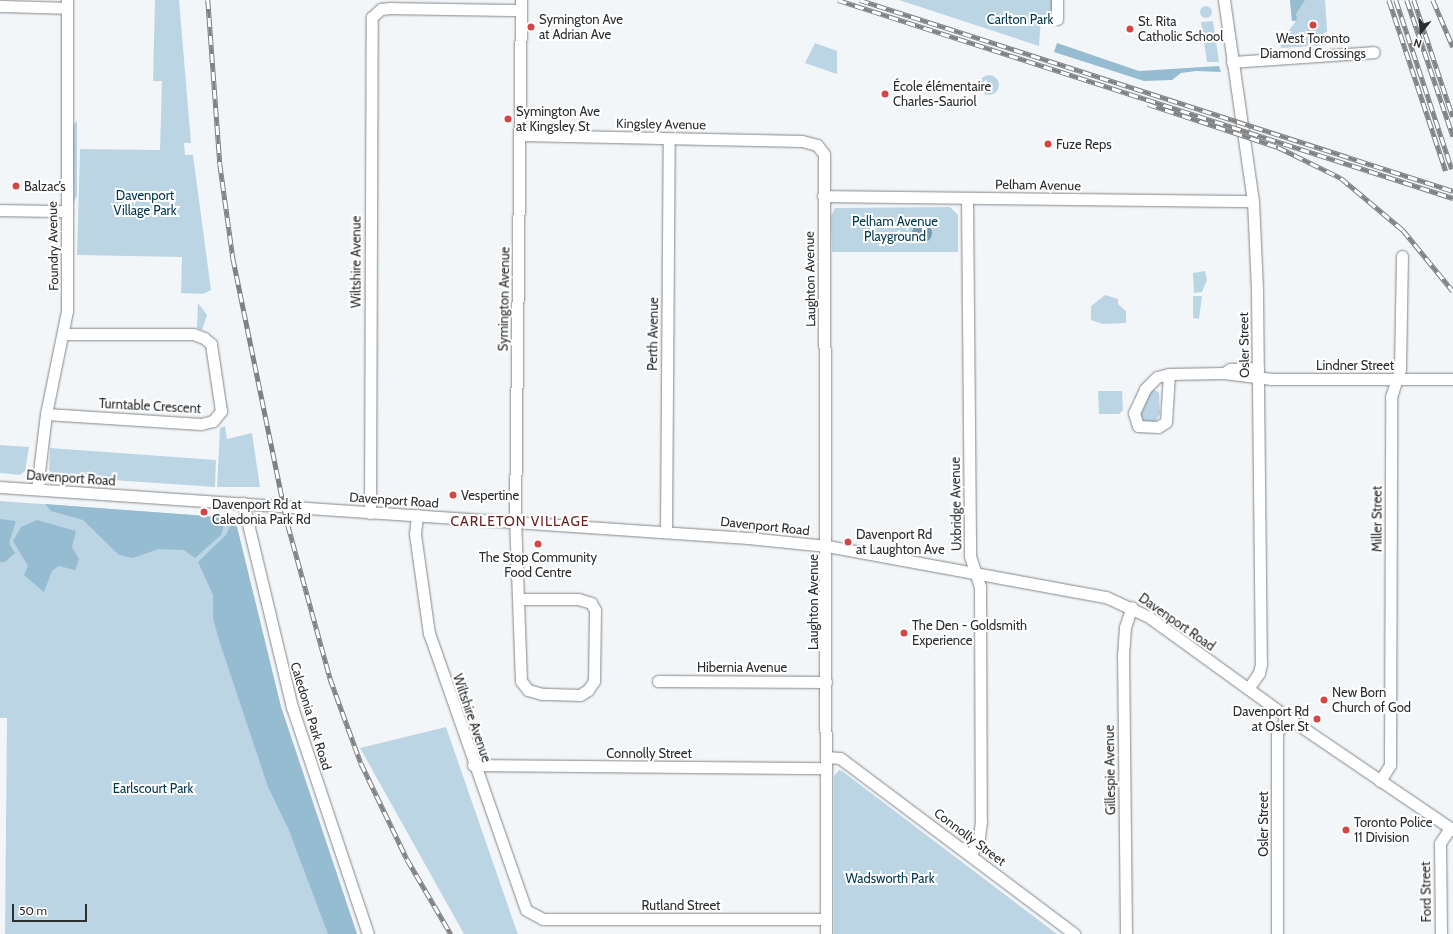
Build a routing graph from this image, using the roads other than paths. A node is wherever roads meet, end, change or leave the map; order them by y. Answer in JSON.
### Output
{"nodes":[{"id":1,"x":1057,"y":0,"type":"edge"},
{"id":2,"x":1224,"y":0,"type":"edge"},
{"id":3,"x":66,"y":4,"type":"edge"},
{"id":4,"x":521,"y":5,"type":"edge"},
{"id":5,"x":0,"y":6,"type":"edge"},
{"id":6,"x":1057,"y":19,"type":"dead end"},
{"id":7,"x":1374,"y":52,"type":"dead end"},
{"id":8,"x":1232,"y":62,"type":"junction"},
{"id":9,"x":520,"y":135,"type":"junction"},
{"id":10,"x":669,"y":138,"type":"junction"},
{"id":11,"x":802,"y":141,"type":"joint"},
{"id":12,"x":823,"y":196,"type":"junction"},
{"id":13,"x":967,"y":198,"type":"junction"},
{"id":14,"x":1253,"y":201,"type":"junction"},
{"id":15,"x":0,"y":210,"type":"edge"},
{"id":16,"x":67,"y":211,"type":"junction"},
{"id":17,"x":1402,"y":256,"type":"dead end"},
{"id":18,"x":63,"y":334,"type":"junction"},
{"id":19,"x":1258,"y":373,"type":"junction"},
{"id":20,"x":1169,"y":374,"type":"junction"},
{"id":21,"x":1396,"y":378,"type":"junction"},
{"id":22,"x":1453,"y":379,"type":"edge"},
{"id":23,"x":46,"y":414,"type":"junction"},
{"id":24,"x":0,"y":487,"type":"edge"},
{"id":25,"x":37,"y":489,"type":"junction"},
{"id":26,"x":243,"y":502,"type":"junction"},
{"id":27,"x":370,"y":513,"type":"junction"},
{"id":28,"x":417,"y":515,"type":"junction"},
{"id":29,"x":515,"y":520,"type":"junction"},
{"id":30,"x":666,"y":530,"type":"junction"},
{"id":31,"x":827,"y":546,"type":"junction"},
{"id":32,"x":976,"y":573,"type":"junction"},
{"id":33,"x":520,"y":599,"type":"junction"},
{"id":34,"x":1132,"y":607,"type":"junction"},
{"id":35,"x":658,"y":681,"type":"dead end"},
{"id":36,"x":826,"y":682,"type":"junction"},
{"id":37,"x":1248,"y":689,"type":"junction"},
{"id":38,"x":1287,"y":717,"type":"junction"},
{"id":39,"x":826,"y":757,"type":"junction"},
{"id":40,"x":473,"y":765,"type":"junction"},
{"id":41,"x":826,"y":768,"type":"junction"},
{"id":42,"x":1380,"y":781,"type":"junction"},
{"id":43,"x":1451,"y":829,"type":"edge"},
{"id":44,"x":971,"y":855,"type":"junction"},
{"id":45,"x":537,"y":918,"type":"joint"},
{"id":46,"x":826,"y":919,"type":"junction"},
{"id":47,"x":368,"y":934,"type":"edge"},
{"id":48,"x":826,"y":934,"type":"edge"},
{"id":49,"x":1074,"y":934,"type":"edge"},
{"id":50,"x":1126,"y":934,"type":"edge"},
{"id":51,"x":1277,"y":934,"type":"edge"},
{"id":52,"x":1441,"y":934,"type":"edge"}],
"edges":[{"from":1,"to":6,"type":"street"},
{"from":2,"to":8,"type":"street","name":"Osler Street"},
{"from":3,"to":5,"type":"street"},
{"from":3,"to":16,"type":"street","name":"Foundry Avenue"},
{"from":4,"to":9,"type":"street","name":"Symington Avenue"},
{"from":4,"to":27,"type":"street","name":"Wiltshire Avenue"},
{"from":7,"to":8,"type":"street"},
{"from":8,"to":14,"type":"street","name":"Osler Street"},
{"from":9,"to":10,"type":"street","name":"Kingsley Avenue"},
{"from":9,"to":29,"type":"street","name":"Symington Avenue"},
{"from":10,"to":11,"type":"street","name":"Kingsley Avenue"},
{"from":10,"to":30,"type":"street","name":"Perth Avenue"},
{"from":11,"to":12,"type":"street","name":"Laughton Avenue"},
{"from":12,"to":13,"type":"street","name":"Pelham Avenue"},
{"from":12,"to":31,"type":"street","name":"Laughton Avenue"},
{"from":13,"to":14,"type":"street","name":"Pelham Avenue"},
{"from":13,"to":32,"type":"street","name":"Uxbridge Avenue"},
{"from":14,"to":19,"type":"street","name":"Osler Street"},
{"from":15,"to":16,"type":"street"},
{"from":16,"to":18,"type":"street","name":"Foundry Avenue"},
{"from":17,"to":21,"type":"street","name":"Miller Street"},
{"from":18,"to":23,"type":"street","name":"Foundry Avenue"},
{"from":18,"to":23,"type":"street","name":"Turntable Crescent"},
{"from":19,"to":20,"type":"street","name":"Lindner Street"},
{"from":19,"to":21,"type":"street","name":"Lindner Street"},
{"from":19,"to":37,"type":"street","name":"Osler Street"},
{"from":20,"to":20,"type":"street"},
{"from":21,"to":22,"type":"street","name":"Lindner Street"},
{"from":21,"to":42,"type":"street","name":"Miller Street"},
{"from":23,"to":25,"type":"street","name":"Foundry Avenue"},
{"from":24,"to":25,"type":"street","name":"Davenport Road"},
{"from":25,"to":26,"type":"street","name":"Davenport Road"},
{"from":26,"to":27,"type":"street","name":"Davenport Road"},
{"from":26,"to":47,"type":"street","name":"Caledonia Park Road"},
{"from":27,"to":28,"type":"street","name":"Davenport Road"},
{"from":28,"to":29,"type":"street","name":"Davenport Road"},
{"from":28,"to":40,"type":"street","name":"Wiltshire Avenue"},
{"from":29,"to":30,"type":"street","name":"Davenport Road"},
{"from":29,"to":33,"type":"street","name":"Symington Avenue"},
{"from":30,"to":31,"type":"street","name":"Davenport Road"},
{"from":31,"to":32,"type":"street","name":"Davenport Road"},
{"from":31,"to":36,"type":"street","name":"Laughton Avenue"},
{"from":32,"to":34,"type":"street","name":"Davenport Road"},
{"from":32,"to":44,"type":"street","name":"Uxbridge Avenue"},
{"from":33,"to":33,"type":"street","name":"Symington Avenue"},
{"from":34,"to":37,"type":"street","name":"Davenport Road"},
{"from":34,"to":50,"type":"street","name":"Gillespie Avenue"},
{"from":35,"to":36,"type":"street","name":"Hibernia Avenue"},
{"from":36,"to":39,"type":"street","name":"Laughton Avenue"},
{"from":37,"to":38,"type":"street","name":"Davenport Road"},
{"from":38,"to":42,"type":"street","name":"Davenport Road"},
{"from":38,"to":51,"type":"street","name":"Osler Street"},
{"from":39,"to":41,"type":"street","name":"Laughton Avenue"},
{"from":39,"to":44,"type":"street","name":"Connolly Street"},
{"from":40,"to":41,"type":"street","name":"Connolly Street"},
{"from":40,"to":45,"type":"street","name":"Wiltshire Avenue"},
{"from":41,"to":46,"type":"street","name":"Laughton Avenue"},
{"from":42,"to":43,"type":"street","name":"Davenport Road"},
{"from":43,"to":52,"type":"street","name":"Ford Street"},
{"from":44,"to":49,"type":"street","name":"Connolly Street"},
{"from":45,"to":46,"type":"street","name":"Rutland Street"},
{"from":46,"to":48,"type":"street","name":"Laughton Avenue"}]}
